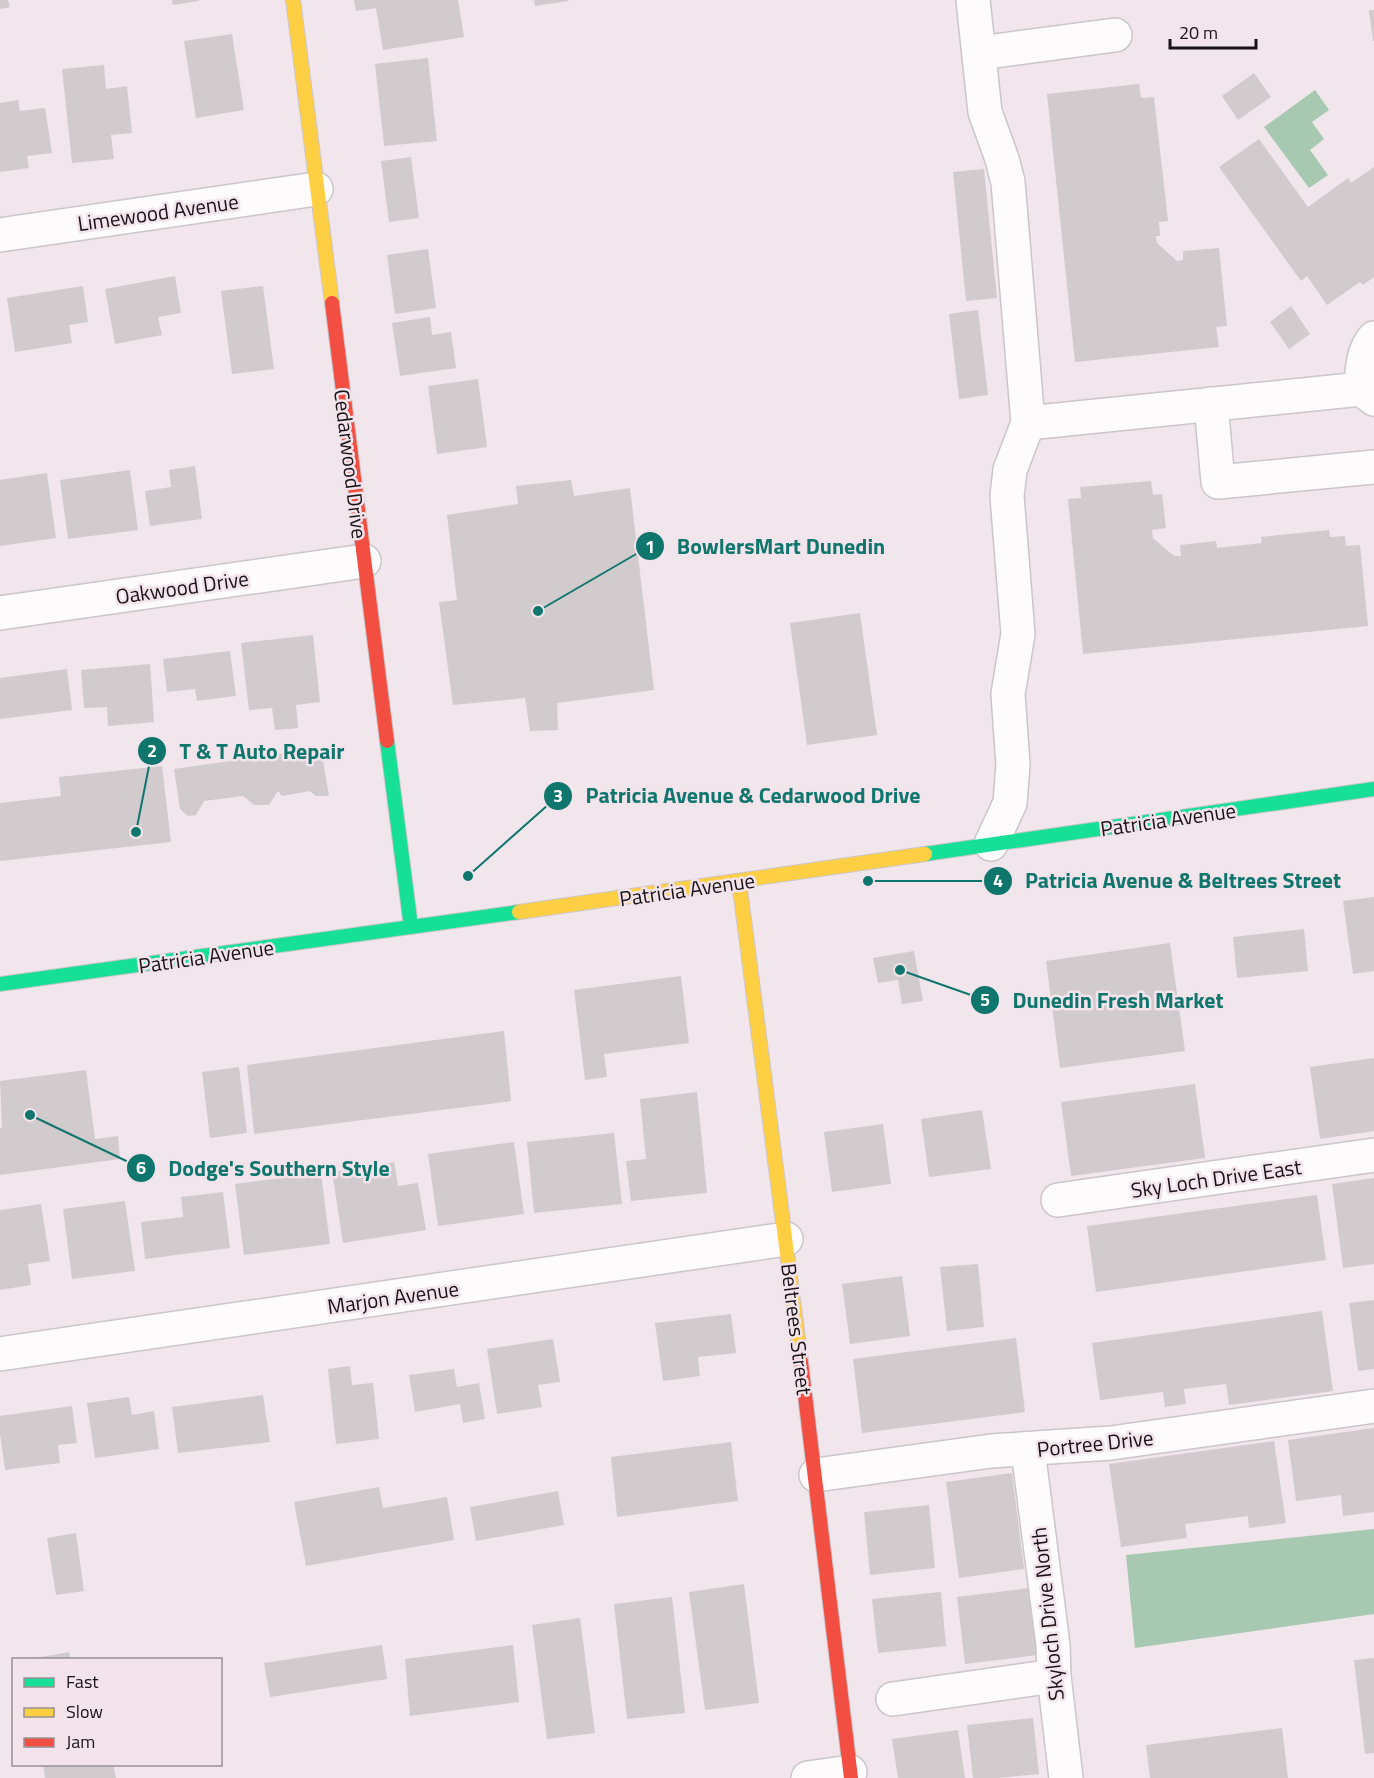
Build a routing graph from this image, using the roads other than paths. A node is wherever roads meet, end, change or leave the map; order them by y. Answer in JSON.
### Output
{"nodes":[{"id":1,"x":293,"y":0,"type":"edge"},
{"id":2,"x":973,"y":0,"type":"edge"},
{"id":3,"x":1115,"y":35,"type":"dead end"},
{"id":4,"x":980,"y":53,"type":"junction"},
{"id":5,"x":316,"y":189,"type":"junction"},
{"id":6,"x":0,"y":235,"type":"edge"},
{"id":7,"x":1374,"y":338,"type":"edge"},
{"id":8,"x":1368,"y":394,"type":"edge"},
{"id":9,"x":1211,"y":404,"type":"junction"},
{"id":10,"x":1028,"y":423,"type":"junction"},
{"id":11,"x":1374,"y":467,"type":"edge"},
{"id":12,"x":364,"y":561,"type":"junction"},
{"id":13,"x":0,"y":613,"type":"edge"},
{"id":14,"x":1374,"y":789,"type":"edge"},
{"id":15,"x":991,"y":844,"type":"junction"},
{"id":16,"x":739,"y":881,"type":"junction"},
{"id":17,"x":411,"y":927,"type":"junction"},
{"id":18,"x":0,"y":984,"type":"edge"},
{"id":19,"x":1374,"y":1155,"type":"edge"},
{"id":20,"x":1058,"y":1200,"type":"dead end"},
{"id":21,"x":786,"y":1239,"type":"junction"},
{"id":22,"x":0,"y":1354,"type":"edge"},
{"id":23,"x":1374,"y":1406,"type":"edge"},
{"id":24,"x":1028,"y":1450,"type":"junction"},
{"id":25,"x":816,"y":1475,"type":"junction"},
{"id":26,"x":1054,"y":1676,"type":"junction"},
{"id":27,"x":893,"y":1699,"type":"dead end"},
{"id":28,"x":850,"y":1775,"type":"edge"},
{"id":29,"x":808,"y":1778,"type":"edge"},
{"id":30,"x":1066,"y":1778,"type":"edge"}],
"edges":[{"from":1,"to":5,"type":"street","name":"Cedarwood Drive"},
{"from":2,"to":4,"type":"street"},
{"from":3,"to":4,"type":"street"},
{"from":4,"to":10,"type":"street"},
{"from":5,"to":6,"type":"street","name":"Limewood Avenue"},
{"from":5,"to":12,"type":"street","name":"Cedarwood Drive"},
{"from":7,"to":8,"type":"street"},
{"from":8,"to":9,"type":"street"},
{"from":9,"to":10,"type":"street"},
{"from":9,"to":11,"type":"street"},
{"from":10,"to":15,"type":"street"},
{"from":12,"to":13,"type":"street","name":"Oakwood Drive"},
{"from":12,"to":17,"type":"street","name":"Cedarwood Drive"},
{"from":14,"to":15,"type":"street","name":"Patricia Avenue"},
{"from":15,"to":16,"type":"street","name":"Patricia Avenue"},
{"from":16,"to":17,"type":"street","name":"Patricia Avenue"},
{"from":16,"to":21,"type":"street","name":"Beltrees Street"},
{"from":17,"to":18,"type":"street","name":"Patricia Avenue"},
{"from":19,"to":20,"type":"street","name":"Sky Loch Drive East"},
{"from":21,"to":22,"type":"street","name":"Marjon Avenue"},
{"from":21,"to":25,"type":"street","name":"Beltrees Street"},
{"from":23,"to":24,"type":"street","name":"Portree Drive"},
{"from":24,"to":25,"type":"street","name":"Portree Drive"},
{"from":24,"to":26,"type":"street","name":"Skyloch Drive North"},
{"from":25,"to":28,"type":"street","name":"Beltrees Street"},
{"from":26,"to":27,"type":"street"},
{"from":26,"to":30,"type":"street","name":"Skyloch Drive North"},
{"from":28,"to":29,"type":"street"}]}
